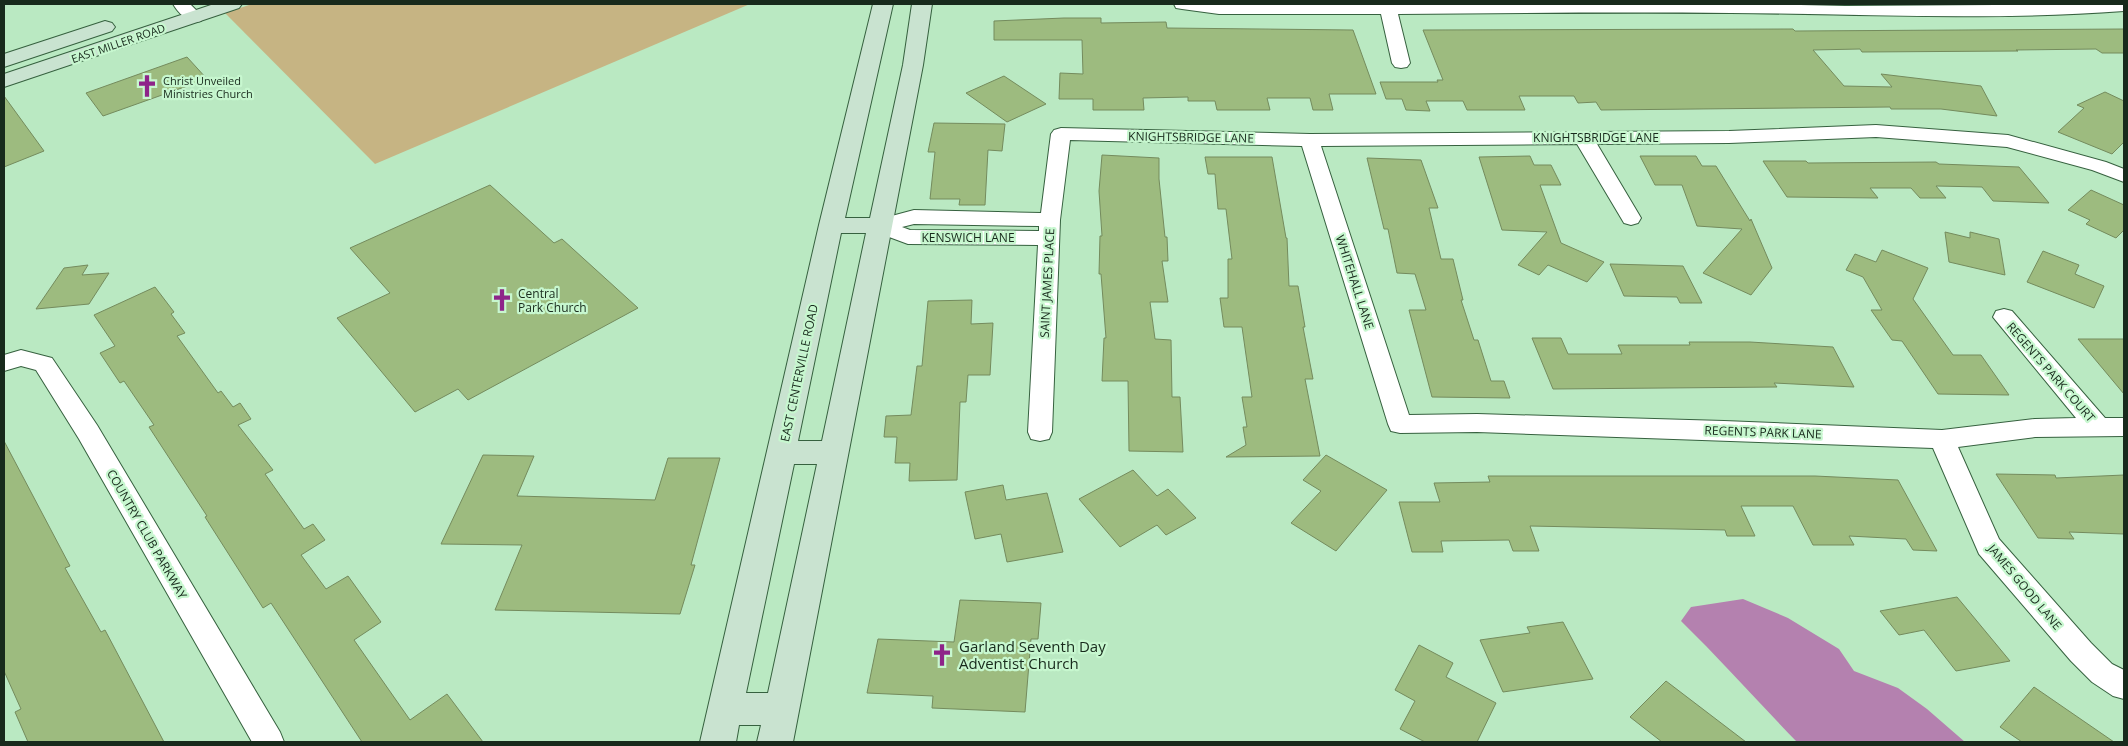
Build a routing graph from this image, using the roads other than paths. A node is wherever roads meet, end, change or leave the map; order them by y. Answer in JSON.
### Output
{"nodes":[{"id":1,"x":175,"y":4,"type":"edge"},
{"id":2,"x":232,"y":4,"type":"edge"},
{"id":3,"x":883,"y":4,"type":"edge"},
{"id":4,"x":922,"y":4,"type":"edge"},
{"id":5,"x":1182,"y":4,"type":"edge"},
{"id":6,"x":2124,"y":6,"type":"edge"},
{"id":7,"x":1388,"y":7,"type":"edge"},
{"id":8,"x":188,"y":10,"type":"edge"},
{"id":9,"x":4,"y":61,"type":"edge"},
{"id":10,"x":1401,"y":63,"type":"dead end"},
{"id":11,"x":4,"y":82,"type":"edge"},
{"id":12,"x":1061,"y":134,"type":"joint"},
{"id":13,"x":1583,"y":137,"type":"junction"},
{"id":14,"x":1310,"y":140,"type":"junction"},
{"id":15,"x":2124,"y":176,"type":"edge"},
{"id":16,"x":1631,"y":218,"type":"dead end"},
{"id":17,"x":831,"y":225,"type":"junction"},
{"id":18,"x":880,"y":226,"type":"junction"},
{"id":19,"x":1050,"y":229,"type":"junction"},
{"id":20,"x":2004,"y":317,"type":"dead end"},
{"id":21,"x":4,"y":363,"type":"edge"},
{"id":22,"x":1400,"y":424,"type":"joint"},
{"id":23,"x":2099,"y":428,"type":"junction"},
{"id":24,"x":2124,"y":428,"type":"edge"},
{"id":25,"x":1040,"y":432,"type":"dead end"},
{"id":26,"x":1942,"y":439,"type":"junction"},
{"id":27,"x":834,"y":452,"type":"junction"},
{"id":28,"x":781,"y":453,"type":"junction"},
{"id":29,"x":2124,"y":686,"type":"edge"},
{"id":30,"x":725,"y":709,"type":"junction"},
{"id":31,"x":782,"y":709,"type":"junction"},
{"id":32,"x":269,"y":742,"type":"edge"},
{"id":33,"x":718,"y":742,"type":"edge"},
{"id":34,"x":775,"y":742,"type":"edge"}],
"edges":[{"from":1,"to":9,"type":"main road","name":"EAST MILLER ROAD"},
{"from":2,"to":8,"type":"main road","name":"EAST MILLER ROAD"},
{"from":3,"to":17,"type":"main road","name":"EAST CENTERVILLE ROAD"},
{"from":4,"to":18,"type":"main road"},
{"from":5,"to":7,"type":"street"},
{"from":6,"to":7,"type":"street"},
{"from":7,"to":10,"type":"street"},
{"from":8,"to":11,"type":"main road","name":"EAST MILLER ROAD"},
{"from":12,"to":14,"type":"street","name":"KNIGHTSBRIDGE LANE"},
{"from":12,"to":19,"type":"street","name":"SAINT JAMES PLACE"},
{"from":13,"to":14,"type":"street","name":"KNIGHTSBRIDGE LANE"},
{"from":13,"to":15,"type":"street","name":"KNIGHTSBRIDGE LANE"},
{"from":13,"to":16,"type":"street"},
{"from":14,"to":22,"type":"street","name":"WHITEHALL LANE"},
{"from":17,"to":18,"type":"main road"},
{"from":17,"to":28,"type":"main road","name":"EAST CENTERVILLE ROAD"},
{"from":18,"to":19,"type":"street","name":"KENSWICH LANE"},
{"from":18,"to":27,"type":"main road"},
{"from":19,"to":25,"type":"street","name":"SAINT JAMES PLACE"},
{"from":20,"to":23,"type":"street","name":"REGENTS PARK COURT"},
{"from":21,"to":32,"type":"street","name":"COUNTRY CLUB PARKWAY"},
{"from":22,"to":26,"type":"street","name":"REGENTS PARK LANE"},
{"from":23,"to":24,"type":"street","name":"REGENTS PARK LANE"},
{"from":23,"to":26,"type":"street","name":"REGENTS PARK LANE"},
{"from":26,"to":29,"type":"street","name":"JAMES GOOD LANE"},
{"from":27,"to":28,"type":"main road"},
{"from":27,"to":31,"type":"main road"},
{"from":28,"to":30,"type":"main road","name":"EAST CENTERVILLE ROAD"},
{"from":30,"to":31,"type":"main road"},
{"from":30,"to":33,"type":"main road","name":"EAST CENTERVILLE ROAD"},
{"from":31,"to":34,"type":"main road"}]}
